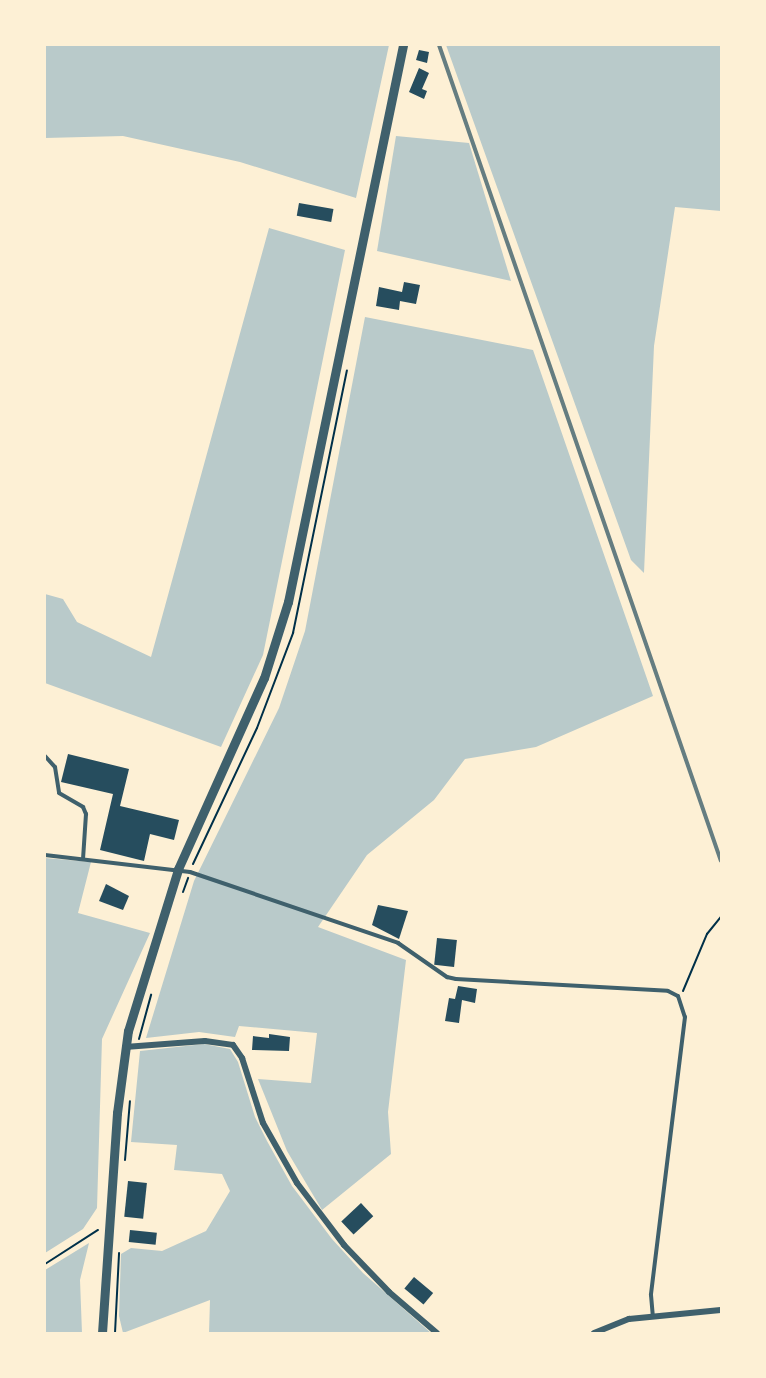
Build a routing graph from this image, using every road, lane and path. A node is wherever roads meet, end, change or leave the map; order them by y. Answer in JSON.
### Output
{"nodes":[{"id":1,"x":403,"y":45,"type":"edge"},
{"id":2,"x":45,"y":756,"type":"edge"},
{"id":3,"x":45,"y":855,"type":"edge"},
{"id":4,"x":83,"y":859,"type":"junction"},
{"id":5,"x":178,"y":869,"type":"junction"},
{"id":6,"x":721,"y":917,"type":"edge"},
{"id":7,"x":680,"y":999,"type":"junction"},
{"id":8,"x":125,"y":1047,"type":"junction"},
{"id":9,"x":108,"y":1229,"type":"junction"},
{"id":10,"x":45,"y":1264,"type":"edge"},
{"id":11,"x":721,"y":1310,"type":"edge"},
{"id":12,"x":653,"y":1316,"type":"junction"},
{"id":13,"x":102,"y":1333,"type":"edge"},
{"id":14,"x":437,"y":1333,"type":"edge"},
{"id":15,"x":594,"y":1333,"type":"edge"}],
"edges":[{"from":1,"to":5,"type":"street"},
{"from":2,"to":4,"type":"lane"},
{"from":3,"to":4,"type":"lane"},
{"from":4,"to":5,"type":"lane"},
{"from":5,"to":7,"type":"lane"},
{"from":5,"to":8,"type":"street"},
{"from":6,"to":7,"type":"path"},
{"from":7,"to":12,"type":"lane"},
{"from":8,"to":9,"type":"street"},
{"from":8,"to":14,"type":"street"},
{"from":9,"to":10,"type":"path"},
{"from":9,"to":13,"type":"street"},
{"from":11,"to":12,"type":"street"},
{"from":12,"to":15,"type":"street"}]}
